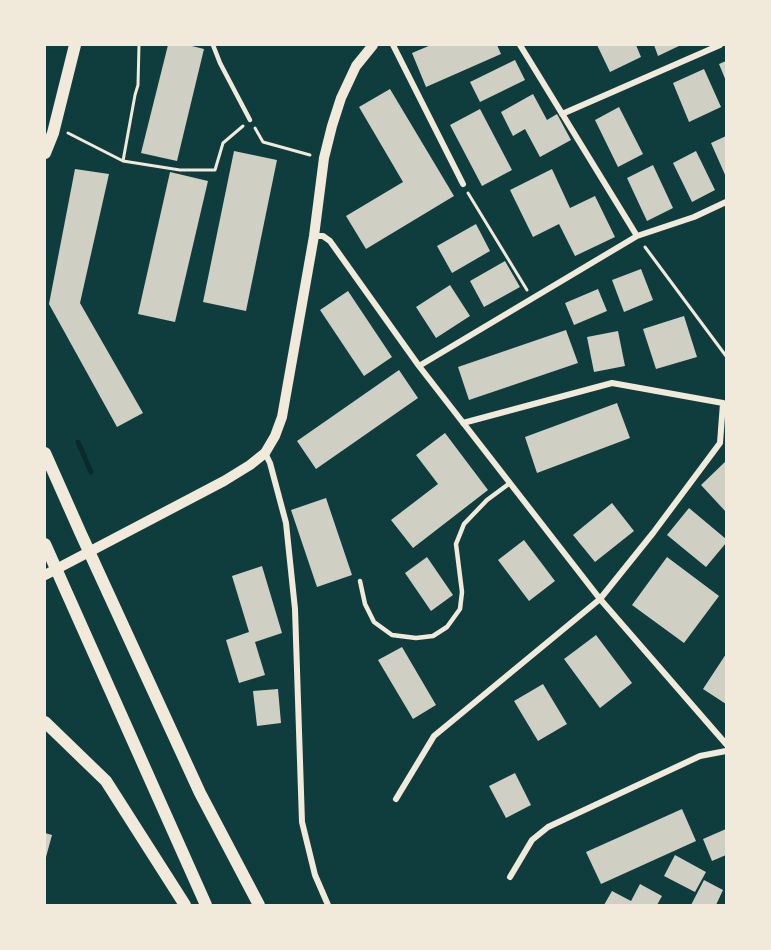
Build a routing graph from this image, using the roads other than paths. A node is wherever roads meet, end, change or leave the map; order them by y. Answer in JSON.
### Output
{"nodes":[{"id":1,"x":75,"y":45,"type":"edge"},
{"id":2,"x":213,"y":45,"type":"edge"},
{"id":3,"x":362,"y":45,"type":"edge"},
{"id":4,"x":373,"y":45,"type":"edge"},
{"id":5,"x":393,"y":45,"type":"edge"},
{"id":6,"x":520,"y":45,"type":"edge"},
{"id":7,"x":720,"y":45,"type":"edge"},
{"id":8,"x":356,"y":66,"type":"junction"},
{"id":9,"x":562,"y":114,"type":"junction"},
{"id":10,"x":250,"y":120,"type":"road end"},
{"id":11,"x":45,"y":153,"type":"edge"},
{"id":12,"x":463,"y":184,"type":"road end"},
{"id":13,"x":726,"y":202,"type":"edge"},
{"id":14,"x":314,"y":236,"type":"junction"},
{"id":15,"x":637,"y":236,"type":"junction"},
{"id":16,"x":420,"y":366,"type":"junction"},
{"id":17,"x":724,"y":402,"type":"edge"},
{"id":18,"x":463,"y":423,"type":"junction"},
{"id":19,"x":45,"y":453,"type":"edge"},
{"id":20,"x":265,"y":453,"type":"junction"},
{"id":21,"x":510,"y":483,"type":"junction"},
{"id":22,"x":45,"y":544,"type":"edge"},
{"id":23,"x":45,"y":575,"type":"edge"},
{"id":24,"x":360,"y":581,"type":"dead end"},
{"id":25,"x":600,"y":599,"type":"junction"},
{"id":26,"x":45,"y":722,"type":"edge"},
{"id":27,"x":726,"y":744,"type":"edge"},
{"id":28,"x":726,"y":751,"type":"edge"},
{"id":29,"x":396,"y":799,"type":"dead end"},
{"id":30,"x":510,"y":877,"type":"dead end"},
{"id":31,"x":185,"y":905,"type":"edge"},
{"id":32,"x":206,"y":905,"type":"edge"},
{"id":33,"x":259,"y":905,"type":"edge"},
{"id":34,"x":328,"y":905,"type":"edge"}],
"edges":[{"from":1,"to":11,"type":"main road"},
{"from":2,"to":10,"type":"lane"},
{"from":3,"to":8,"type":"street"},
{"from":4,"to":8,"type":"street"},
{"from":5,"to":12,"type":"street"},
{"from":6,"to":9,"type":"street"},
{"from":7,"to":9,"type":"street"},
{"from":8,"to":14,"type":"street"},
{"from":9,"to":15,"type":"street"},
{"from":13,"to":15,"type":"street"},
{"from":14,"to":16,"type":"street"},
{"from":14,"to":20,"type":"street"},
{"from":15,"to":16,"type":"street"},
{"from":16,"to":18,"type":"street"},
{"from":17,"to":18,"type":"street"},
{"from":17,"to":25,"type":"street"},
{"from":18,"to":21,"type":"street"},
{"from":19,"to":33,"type":"main road"},
{"from":20,"to":23,"type":"street"},
{"from":20,"to":34,"type":"street"},
{"from":21,"to":24,"type":"lane"},
{"from":21,"to":25,"type":"street"},
{"from":22,"to":32,"type":"main road"},
{"from":25,"to":27,"type":"street"},
{"from":25,"to":29,"type":"street"},
{"from":26,"to":31,"type":"main road"},
{"from":28,"to":30,"type":"street"}]}
